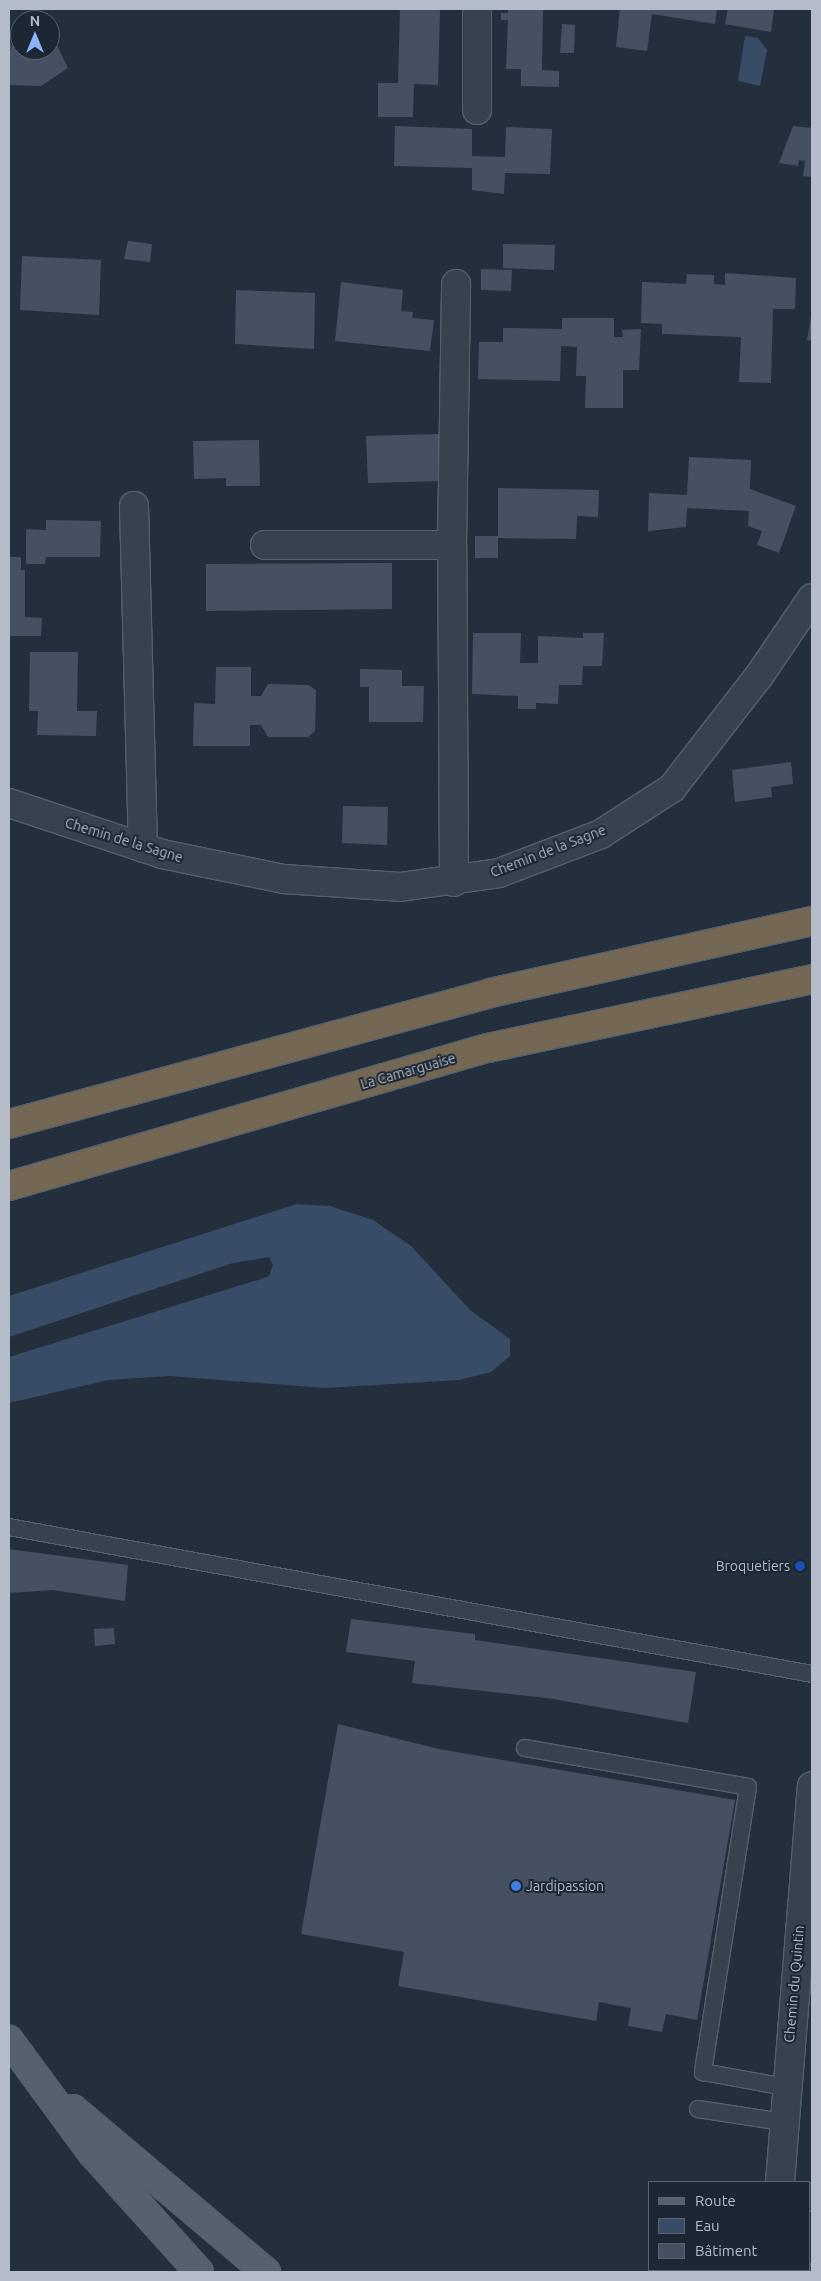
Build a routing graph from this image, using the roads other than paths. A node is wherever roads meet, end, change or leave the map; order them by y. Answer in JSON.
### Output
{"nodes":[{"id":1,"x":477,"y":9,"type":"edge"},
{"id":2,"x":477,"y":110,"type":"dead end"},
{"id":3,"x":456,"y":284,"type":"dead end"},
{"id":4,"x":134,"y":506,"type":"dead end"},
{"id":5,"x":265,"y":545,"type":"dead end"},
{"id":6,"x":452,"y":545,"type":"junction"},
{"id":7,"x":812,"y":598,"type":"edge"},
{"id":8,"x":9,"y":803,"type":"edge"},
{"id":9,"x":143,"y":848,"type":"junction"},
{"id":10,"x":454,"y":882,"type":"junction"},
{"id":11,"x":812,"y":921,"type":"edge"},
{"id":12,"x":812,"y":979,"type":"edge"},
{"id":13,"x":9,"y":1124,"type":"edge"},
{"id":14,"x":9,"y":1186,"type":"edge"},
{"id":15,"x":9,"y":1527,"type":"edge"},
{"id":16,"x":812,"y":1674,"type":"edge"},
{"id":17,"x":525,"y":1748,"type":"dead end"},
{"id":18,"x":812,"y":1786,"type":"edge"},
{"id":19,"x":9,"y":2040,"type":"edge"},
{"id":20,"x":786,"y":2087,"type":"junction"},
{"id":21,"x":49,"y":2089,"type":"junction"},
{"id":22,"x":698,"y":2109,"type":"dead end"},
{"id":23,"x":783,"y":2122,"type":"junction"},
{"id":24,"x":780,"y":2181,"type":"edge"},
{"id":25,"x":199,"y":2272,"type":"edge"},
{"id":26,"x":266,"y":2272,"type":"edge"}],
"edges":[{"from":1,"to":2,"type":"street"},
{"from":3,"to":6,"type":"street"},
{"from":4,"to":9,"type":"street"},
{"from":5,"to":6,"type":"street"},
{"from":6,"to":10,"type":"street"},
{"from":7,"to":10,"type":"street","name":"Chemin de la Sagne"},
{"from":8,"to":9,"type":"street","name":"Chemin de la Sagne"},
{"from":9,"to":10,"type":"street","name":"Chemin de la Sagne"},
{"from":11,"to":13,"type":"highway"},
{"from":12,"to":14,"type":"highway","name":"La Camarguaise"},
{"from":15,"to":16,"type":"lane"},
{"from":17,"to":20,"type":"lane"},
{"from":18,"to":20,"type":"street","name":"Chemin du Quintin"},
{"from":19,"to":21,"type":"main road"},
{"from":20,"to":23,"type":"street","name":"Chemin du Quintin"},
{"from":21,"to":25,"type":"main road"},
{"from":21,"to":26,"type":"main road"},
{"from":22,"to":23,"type":"lane"},
{"from":23,"to":24,"type":"street","name":"Chemin du Quintin"}]}
